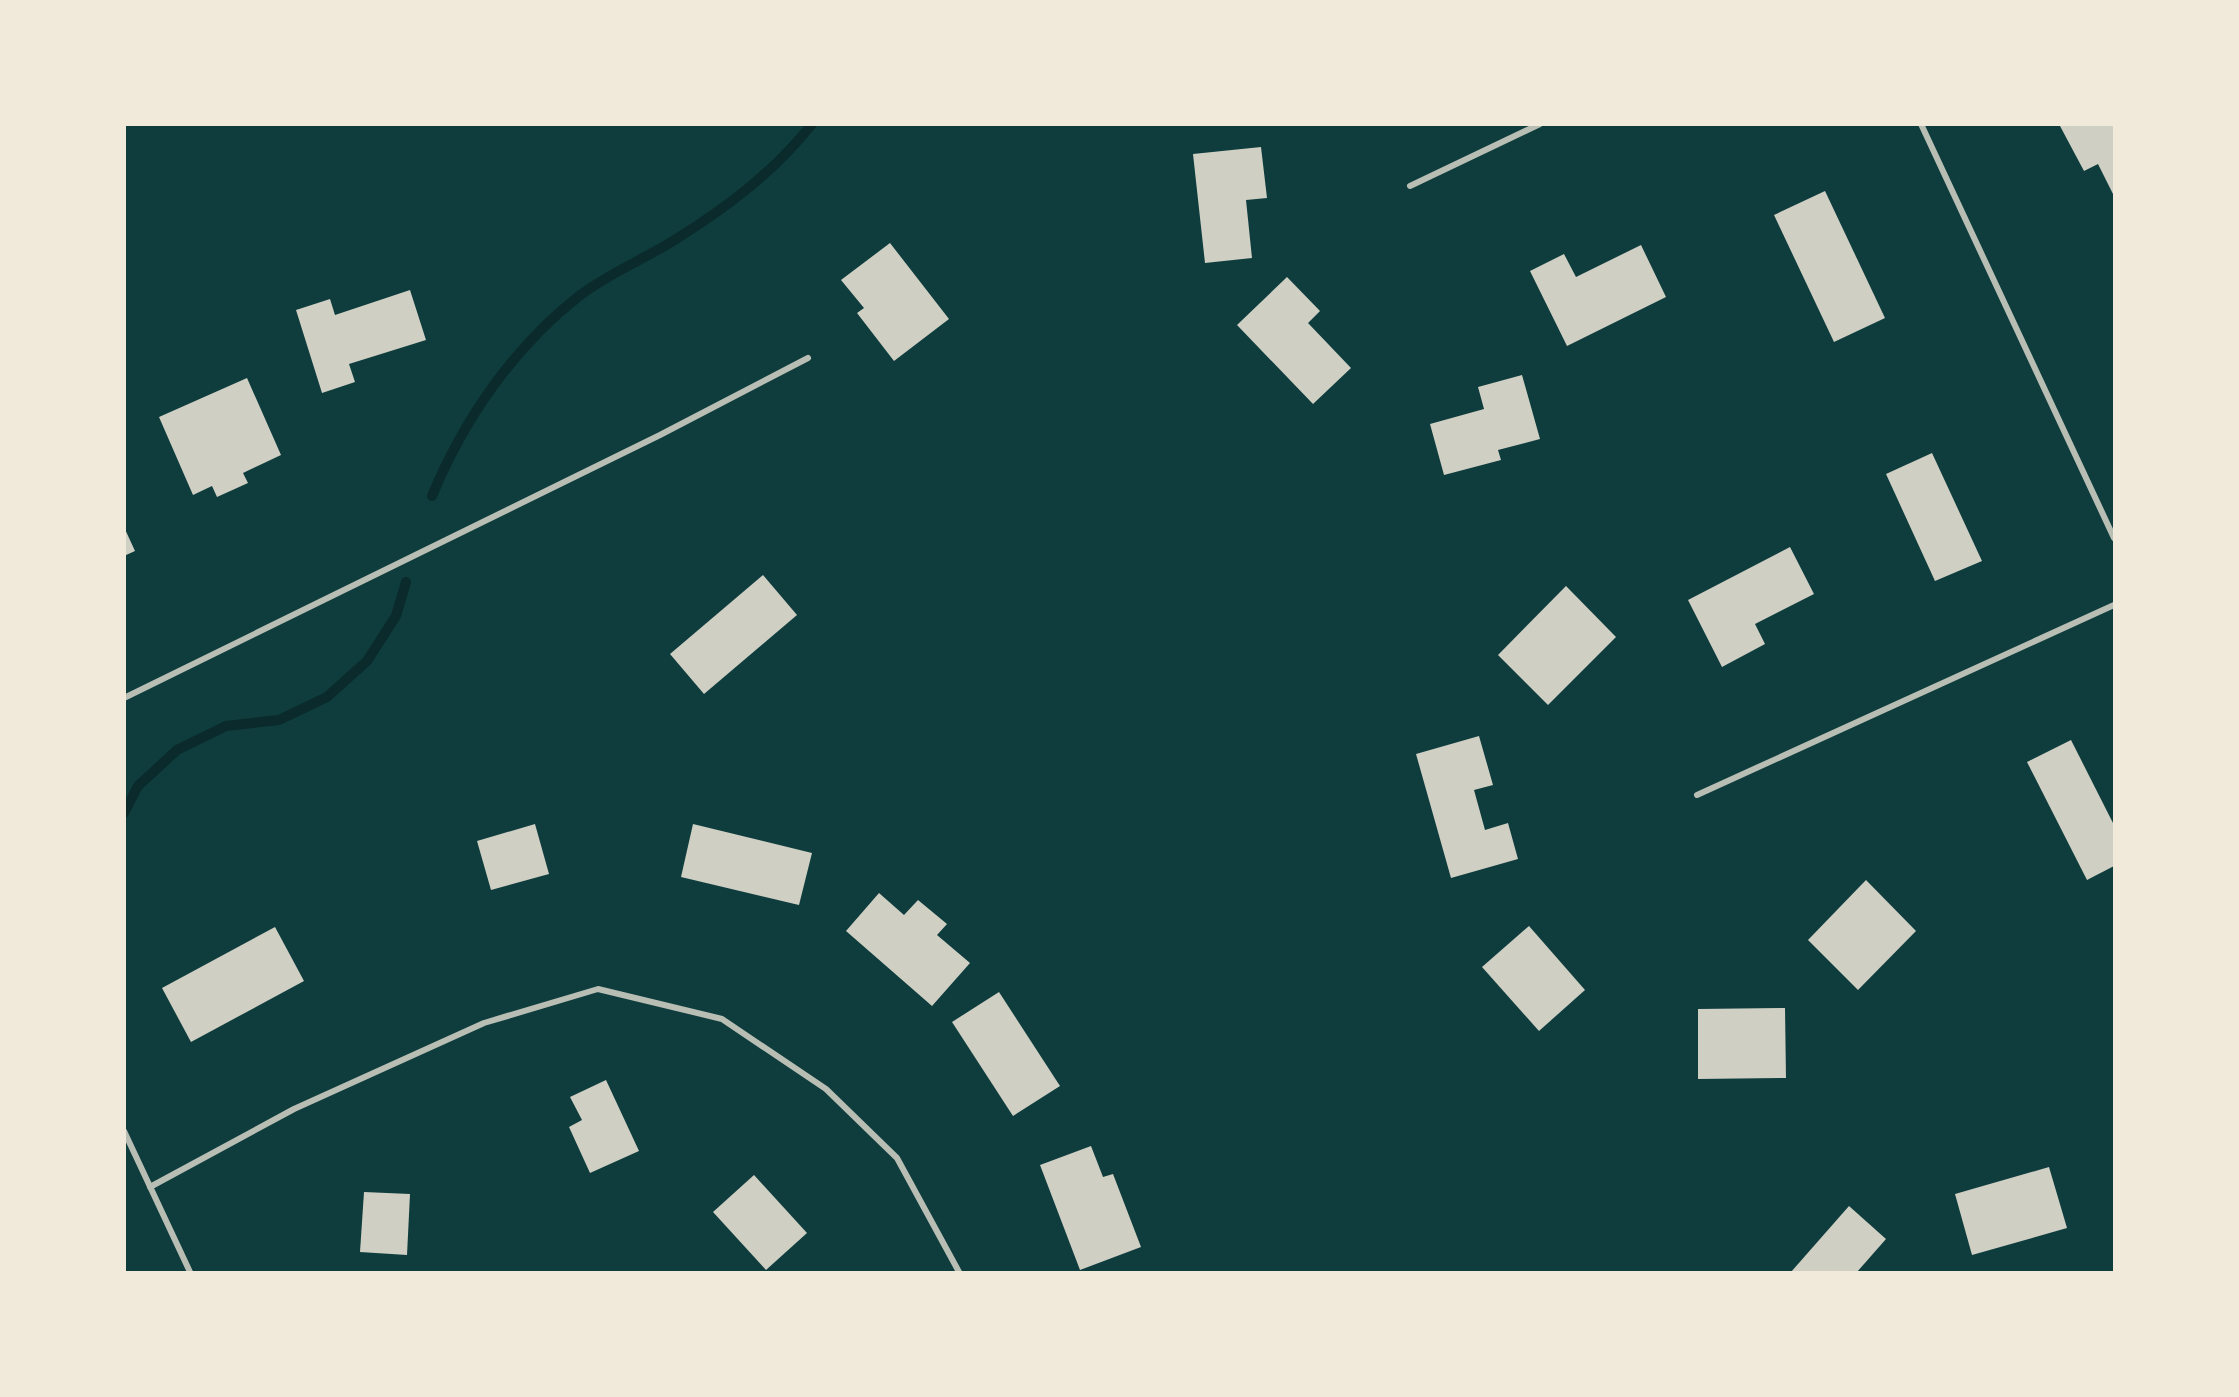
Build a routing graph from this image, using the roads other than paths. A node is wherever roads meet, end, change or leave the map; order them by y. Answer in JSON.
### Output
{"nodes":[{"id":1,"x":1539,"y":124,"type":"edge"},
{"id":2,"x":1920,"y":124,"type":"edge"},
{"id":3,"x":1410,"y":186,"type":"dead end"},
{"id":4,"x":808,"y":358,"type":"dead end"},
{"id":5,"x":2115,"y":538,"type":"edge"},
{"id":6,"x":2115,"y":605,"type":"edge"},
{"id":7,"x":124,"y":698,"type":"edge"},
{"id":8,"x":1697,"y":795,"type":"dead end"},
{"id":9,"x":124,"y":1131,"type":"edge"},
{"id":10,"x":150,"y":1187,"type":"junction"},
{"id":11,"x":190,"y":1272,"type":"edge"},
{"id":12,"x":959,"y":1272,"type":"edge"}],
"edges":[{"from":1,"to":3,"type":"street"},
{"from":2,"to":5,"type":"street"},
{"from":4,"to":7,"type":"street"},
{"from":6,"to":8,"type":"street"},
{"from":9,"to":10,"type":"street"},
{"from":10,"to":11,"type":"street"},
{"from":10,"to":12,"type":"street"}]}
